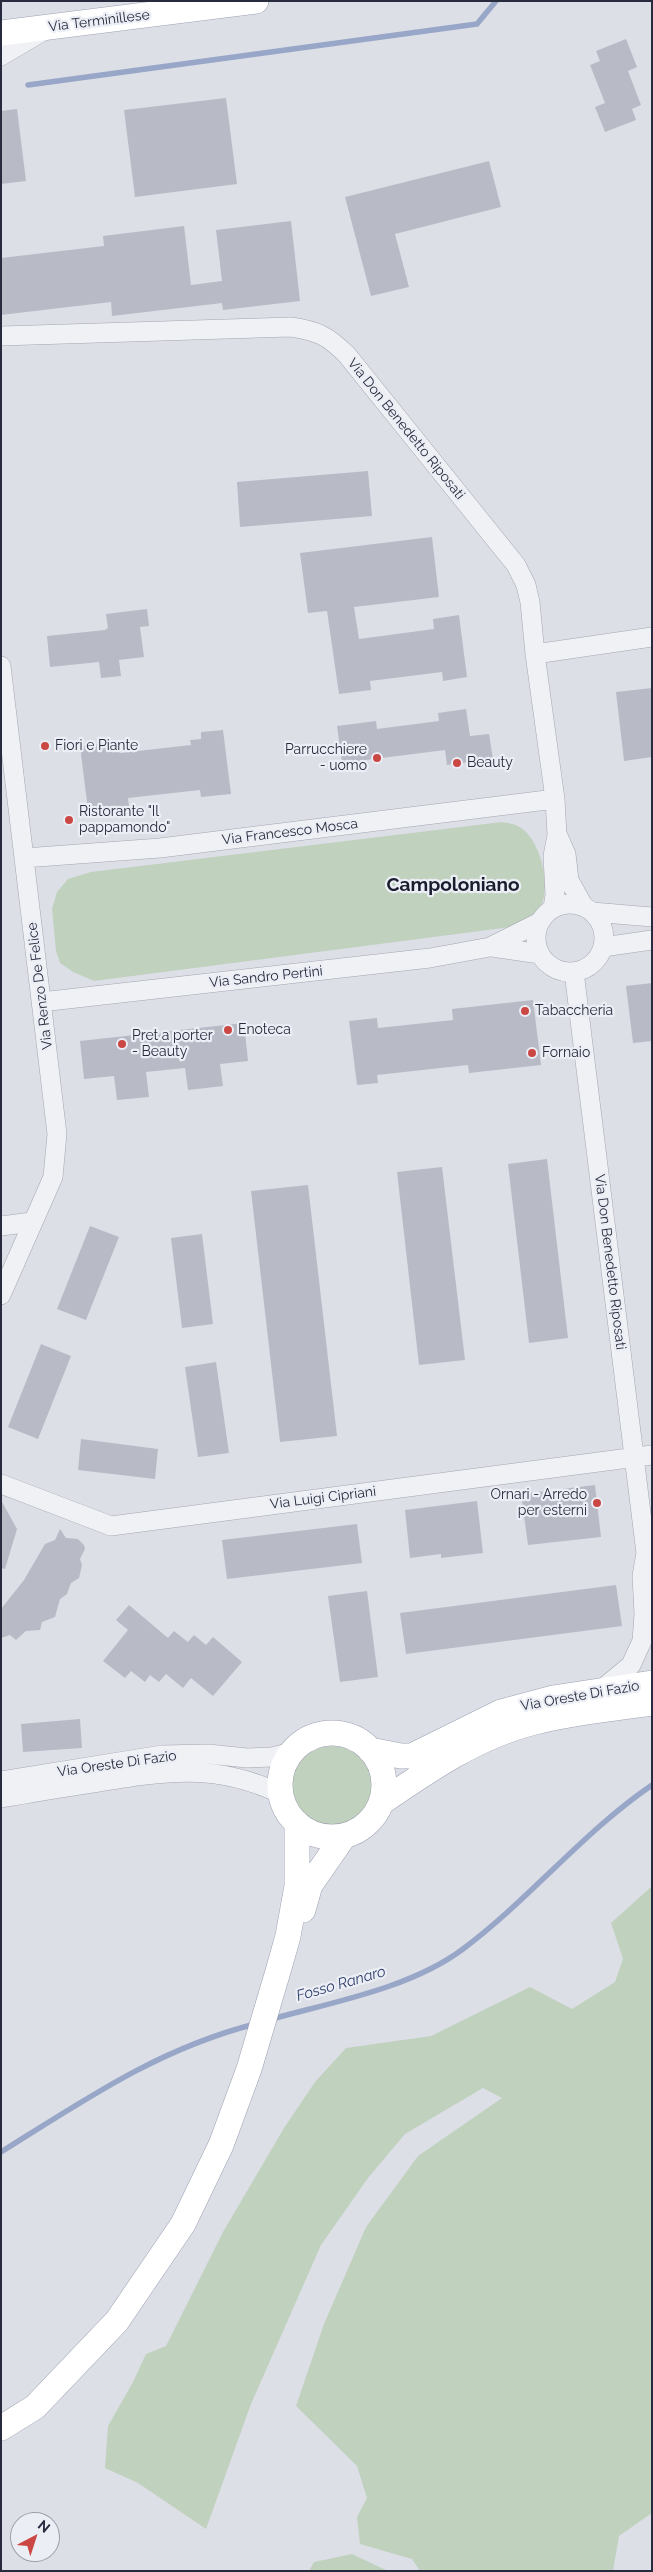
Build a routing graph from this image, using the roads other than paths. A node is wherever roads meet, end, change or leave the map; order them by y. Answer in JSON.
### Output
{"nodes":[{"id":1,"x":256,"y":1,"type":"edge"},
{"id":2,"x":49,"y":28,"type":"junction"},
{"id":3,"x":1,"y":33,"type":"edge"},
{"id":4,"x":1,"y":56,"type":"edge"},
{"id":5,"x":1,"y":336,"type":"edge"},
{"id":6,"x":652,"y":637,"type":"edge"},
{"id":7,"x":534,"y":654,"type":"junction"},
{"id":8,"x":1,"y":666,"type":"edge"},
{"id":9,"x":555,"y":800,"type":"junction"},
{"id":10,"x":557,"y":835,"type":"junction"},
{"id":11,"x":24,"y":858,"type":"junction"},
{"id":12,"x":588,"y":910,"type":"junction"},
{"id":13,"x":546,"y":915,"type":"junction"},
{"id":14,"x":652,"y":917,"type":"edge"},
{"id":15,"x":652,"y":940,"type":"edge"},
{"id":16,"x":490,"y":947,"type":"junction"},
{"id":17,"x":603,"y":947,"type":"junction"},
{"id":18,"x":540,"y":954,"type":"junction"},
{"id":19,"x":574,"y":972,"type":"junction"},
{"id":20,"x":41,"y":1002,"type":"junction"},
{"id":21,"x":32,"y":1222,"type":"junction"},
{"id":22,"x":1,"y":1226,"type":"edge"},
{"id":23,"x":1,"y":1295,"type":"edge"},
{"id":24,"x":643,"y":1456,"type":"edge"},
{"id":25,"x":1,"y":1484,"type":"edge"},
{"id":26,"x":649,"y":1559,"type":"edge"},
{"id":27,"x":652,"y":1683,"type":"edge"},
{"id":28,"x":600,"y":1691,"type":"junction"},
{"id":29,"x":652,"y":1703,"type":"edge"},
{"id":30,"x":370,"y":1750,"type":"junction"},
{"id":31,"x":292,"y":1752,"type":"junction"},
{"id":32,"x":1,"y":1781,"type":"edge"},
{"id":33,"x":282,"y":1794,"type":"junction"},
{"id":34,"x":1,"y":1798,"type":"edge"},
{"id":35,"x":382,"y":1802,"type":"junction"},
{"id":36,"x":297,"y":1823,"type":"junction"},
{"id":37,"x":344,"y":1836,"type":"junction"},
{"id":38,"x":288,"y":1936,"type":"junction"},
{"id":39,"x":1,"y":2428,"type":"edge"}],
"edges":[{"from":1,"to":2,"type":"main road","name":"Via Terminillese"},
{"from":2,"to":3,"type":"main road","name":"Via Terminillese"},
{"from":2,"to":4,"type":"street"},
{"from":5,"to":7,"type":"street","name":"Via Don Benedetto Riposati"},
{"from":6,"to":7,"type":"street"},
{"from":7,"to":9,"type":"street","name":"Via Don Benedetto Riposati"},
{"from":8,"to":11,"type":"street","name":"Via Renzo De Felice"},
{"from":9,"to":10,"type":"street","name":"Via Don Benedetto Riposati"},
{"from":9,"to":11,"type":"street","name":"Via Francesco Mosca"},
{"from":10,"to":12,"type":"street","name":"Via Don Benedetto Riposati"},
{"from":10,"to":13,"type":"street","name":"Via Don Benedetto Riposati"},
{"from":11,"to":20,"type":"street","name":"Via Renzo De Felice"},
{"from":12,"to":13,"type":"street"},
{"from":12,"to":14,"type":"street"},
{"from":12,"to":17,"type":"street"},
{"from":13,"to":16,"type":"street","name":"Via Sandro Pertini"},
{"from":13,"to":18,"type":"street"},
{"from":15,"to":17,"type":"street"},
{"from":16,"to":18,"type":"street","name":"Via Sandro Pertini"},
{"from":16,"to":20,"type":"street","name":"Via Sandro Pertini"},
{"from":17,"to":19,"type":"street"},
{"from":18,"to":19,"type":"street"},
{"from":19,"to":24,"type":"street","name":"Via Don Benedetto Riposati"},
{"from":20,"to":21,"type":"street","name":"Via Renzo De Felice"},
{"from":21,"to":22,"type":"street"},
{"from":21,"to":23,"type":"street","name":"Via Renzo De Felice"},
{"from":24,"to":25,"type":"street","name":"Via Luigi Cipriani"},
{"from":24,"to":26,"type":"street","name":"Via Don Benedetto Riposati"},
{"from":26,"to":28,"type":"street","name":"Via Don Benedetto Riposati"},
{"from":27,"to":28,"type":"main road","name":"Via Oreste Di Fazio"},
{"from":28,"to":30,"type":"main road","name":"Via Oreste Di Fazio"},
{"from":29,"to":35,"type":"main road","name":"Via Oreste Di Fazio"},
{"from":30,"to":31,"type":"main road"},
{"from":30,"to":35,"type":"main road"},
{"from":31,"to":32,"type":"street","name":"Via Oreste Di Fazio"},
{"from":31,"to":33,"type":"main road"},
{"from":33,"to":34,"type":"street","name":"Via Oreste Di Fazio"},
{"from":33,"to":36,"type":"main road"},
{"from":35,"to":37,"type":"main road"},
{"from":36,"to":37,"type":"main road"},
{"from":36,"to":38,"type":"main road"},
{"from":37,"to":38,"type":"main road"},
{"from":38,"to":39,"type":"main road"}]}
